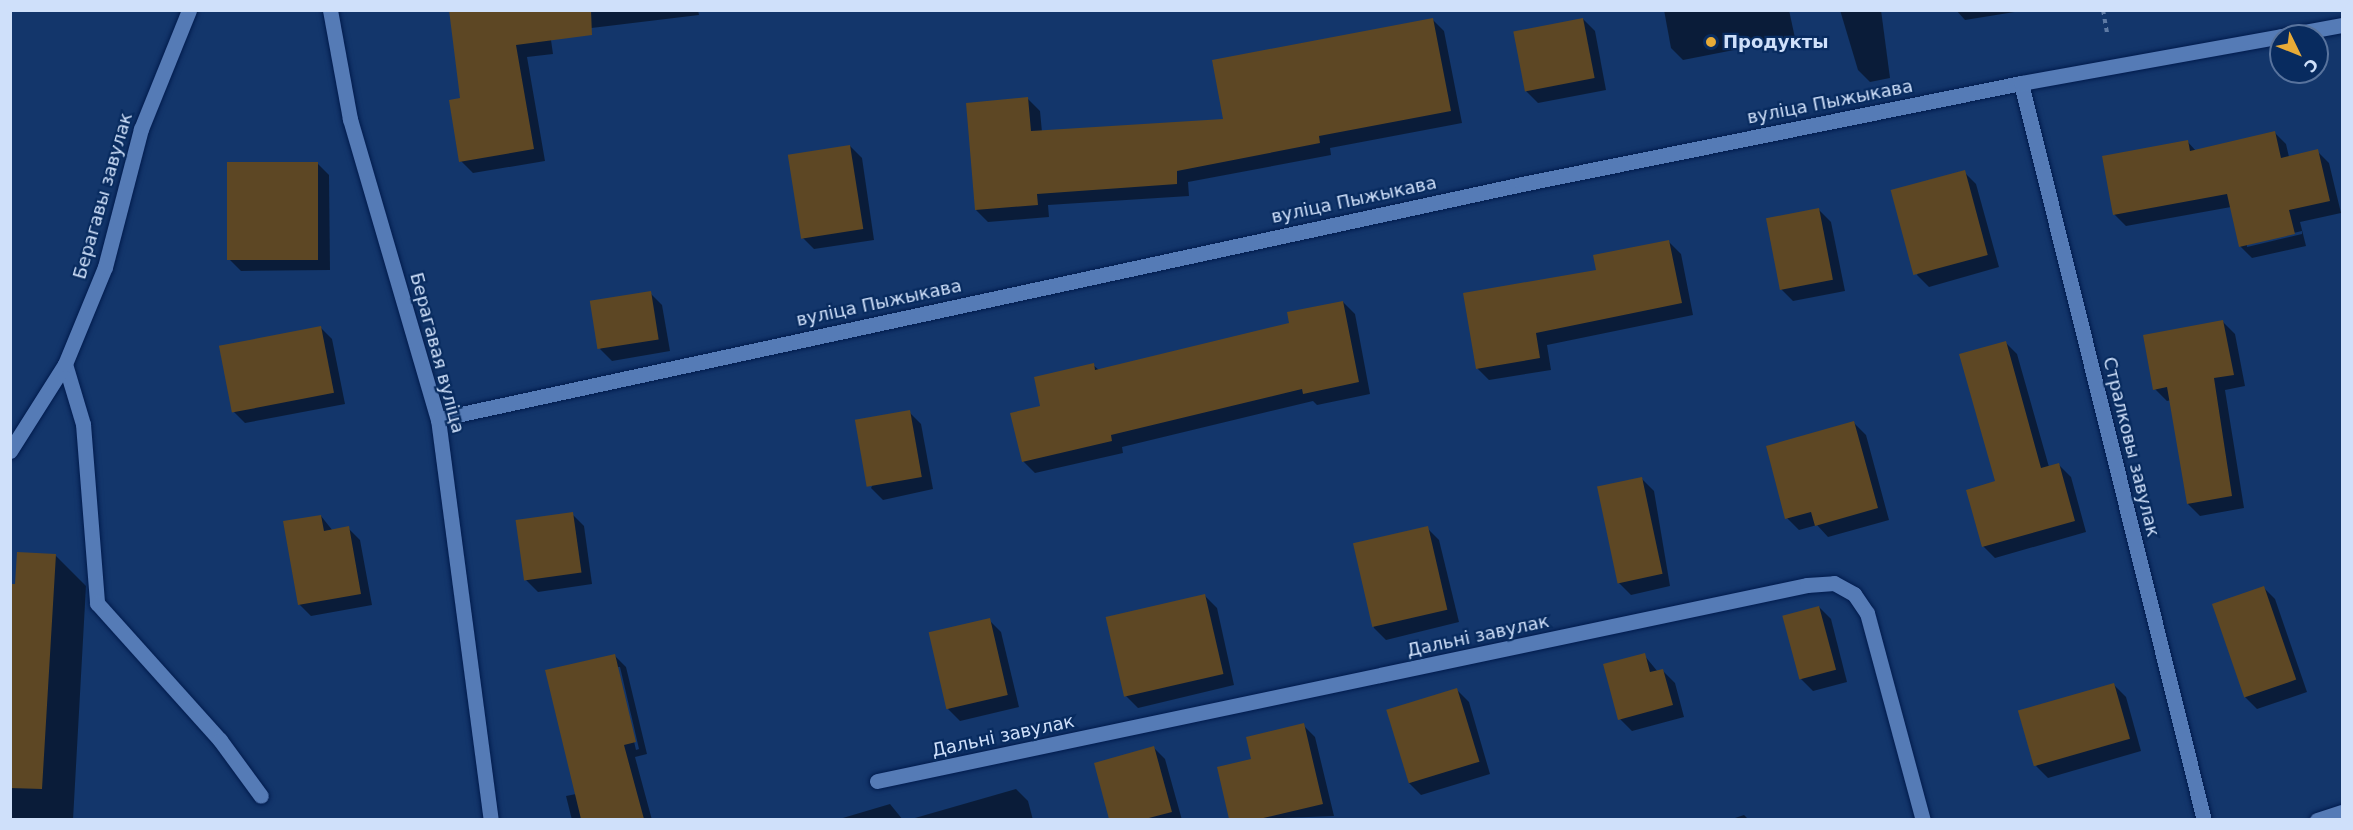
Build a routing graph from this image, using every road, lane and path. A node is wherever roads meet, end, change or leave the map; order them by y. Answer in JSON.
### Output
{"nodes":[{"id":1,"x":189,"y":10,"type":"edge"},
{"id":2,"x":330,"y":10,"type":"edge"},
{"id":3,"x":2269,"y":38,"type":"edge"},
{"id":4,"x":2021,"y":83,"type":"junction"},
{"id":5,"x":65,"y":364,"type":"junction"},
{"id":6,"x":438,"y":419,"type":"junction"},
{"id":7,"x":10,"y":451,"type":"edge"},
{"id":8,"x":877,"y":781,"type":"dead end"},
{"id":9,"x":261,"y":796,"type":"dead end"},
{"id":10,"x":2343,"y":812,"type":"edge"},
{"id":11,"x":491,"y":819,"type":"edge"},
{"id":12,"x":1923,"y":819,"type":"edge"},
{"id":13,"x":2204,"y":819,"type":"edge"},
{"id":14,"x":2318,"y":819,"type":"edge"}],
"edges":[{"from":1,"to":5,"type":"street","name":"Берагавы завулак"},
{"from":2,"to":6,"type":"street","name":"Берагавая вуліца"},
{"from":3,"to":4,"type":"street","name":"вуліца Пыжыкава"},
{"from":4,"to":6,"type":"street","name":"вуліца Пыжыкава"},
{"from":4,"to":13,"type":"street","name":"Стралковы завулак"},
{"from":5,"to":7,"type":"street","name":"Берагавы завулак"},
{"from":5,"to":9,"type":"street"},
{"from":6,"to":11,"type":"street","name":"Берагавая вуліца"},
{"from":8,"to":12,"type":"street","name":"Дальні завулак"},
{"from":10,"to":14,"type":"street"}]}
